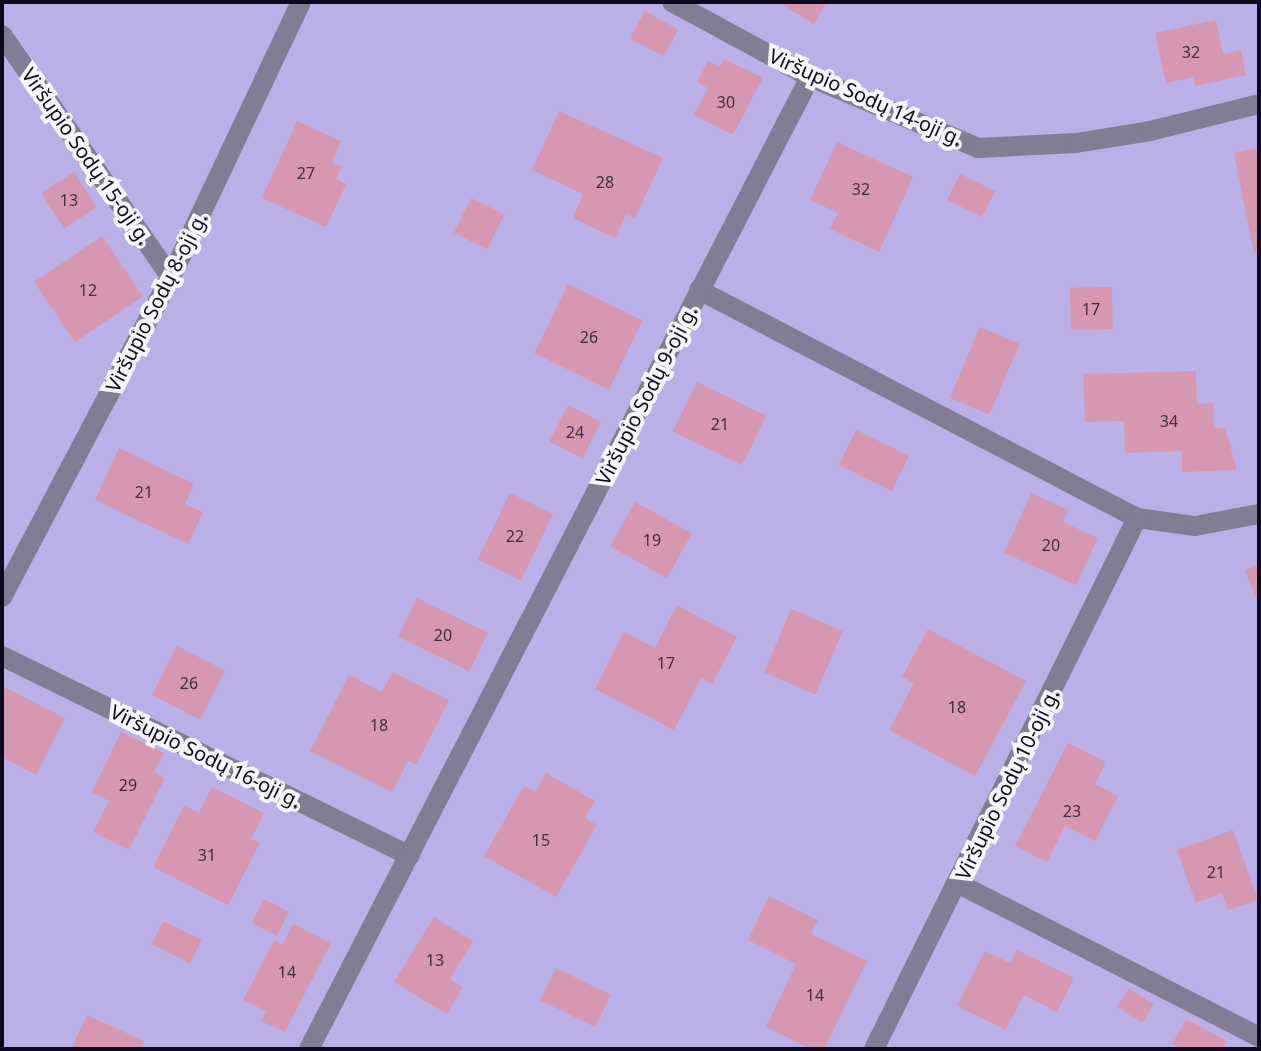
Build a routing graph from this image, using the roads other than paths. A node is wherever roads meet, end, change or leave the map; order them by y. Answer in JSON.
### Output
{"nodes":[{"id":1,"x":301,"y":2,"type":"edge"},
{"id":2,"x":672,"y":2,"type":"edge"},
{"id":3,"x":2,"y":35,"type":"edge"},
{"id":4,"x":810,"y":77,"type":"junction"},
{"id":5,"x":1259,"y":104,"type":"edge"},
{"id":6,"x":171,"y":277,"type":"junction"},
{"id":7,"x":699,"y":290,"type":"junction"},
{"id":8,"x":1259,"y":514,"type":"edge"},
{"id":9,"x":1137,"y":518,"type":"junction"},
{"id":10,"x":2,"y":597,"type":"edge"},
{"id":11,"x":2,"y":656,"type":"edge"},
{"id":12,"x":410,"y":856,"type":"junction"},
{"id":13,"x":959,"y":884,"type":"junction"},
{"id":14,"x":1259,"y":1037,"type":"edge"},
{"id":15,"x":309,"y":1049,"type":"edge"},
{"id":16,"x":874,"y":1049,"type":"edge"}],
"edges":[{"from":1,"to":6,"type":"street","name":"Viršupio Sodų 8-oji g."},
{"from":2,"to":4,"type":"street","name":"Viršupio Sodų 14-oji g."},
{"from":3,"to":6,"type":"street","name":"Viršupio Sodų 15-oji g."},
{"from":4,"to":5,"type":"street","name":"Viršupio Sodų 14-oji g."},
{"from":4,"to":7,"type":"street"},
{"from":6,"to":10,"type":"street","name":"Viršupio Sodų 8-oji g."},
{"from":7,"to":9,"type":"street","name":"Viršupio Sodų 9-oji g."},
{"from":7,"to":12,"type":"street","name":"Viršupio Sodų 9-oji g."},
{"from":8,"to":9,"type":"street","name":"Viršupio Sodų 9-oji g."},
{"from":9,"to":13,"type":"street","name":"Viršupio Sodų 10-oji g."},
{"from":11,"to":12,"type":"street","name":"Viršupio Sodų 16-oji g."},
{"from":12,"to":15,"type":"street","name":"Viršupio Sodų 9-oji g."},
{"from":13,"to":14,"type":"street"},
{"from":13,"to":16,"type":"street","name":"Viršupio Sodų 10-oji g."}]}
